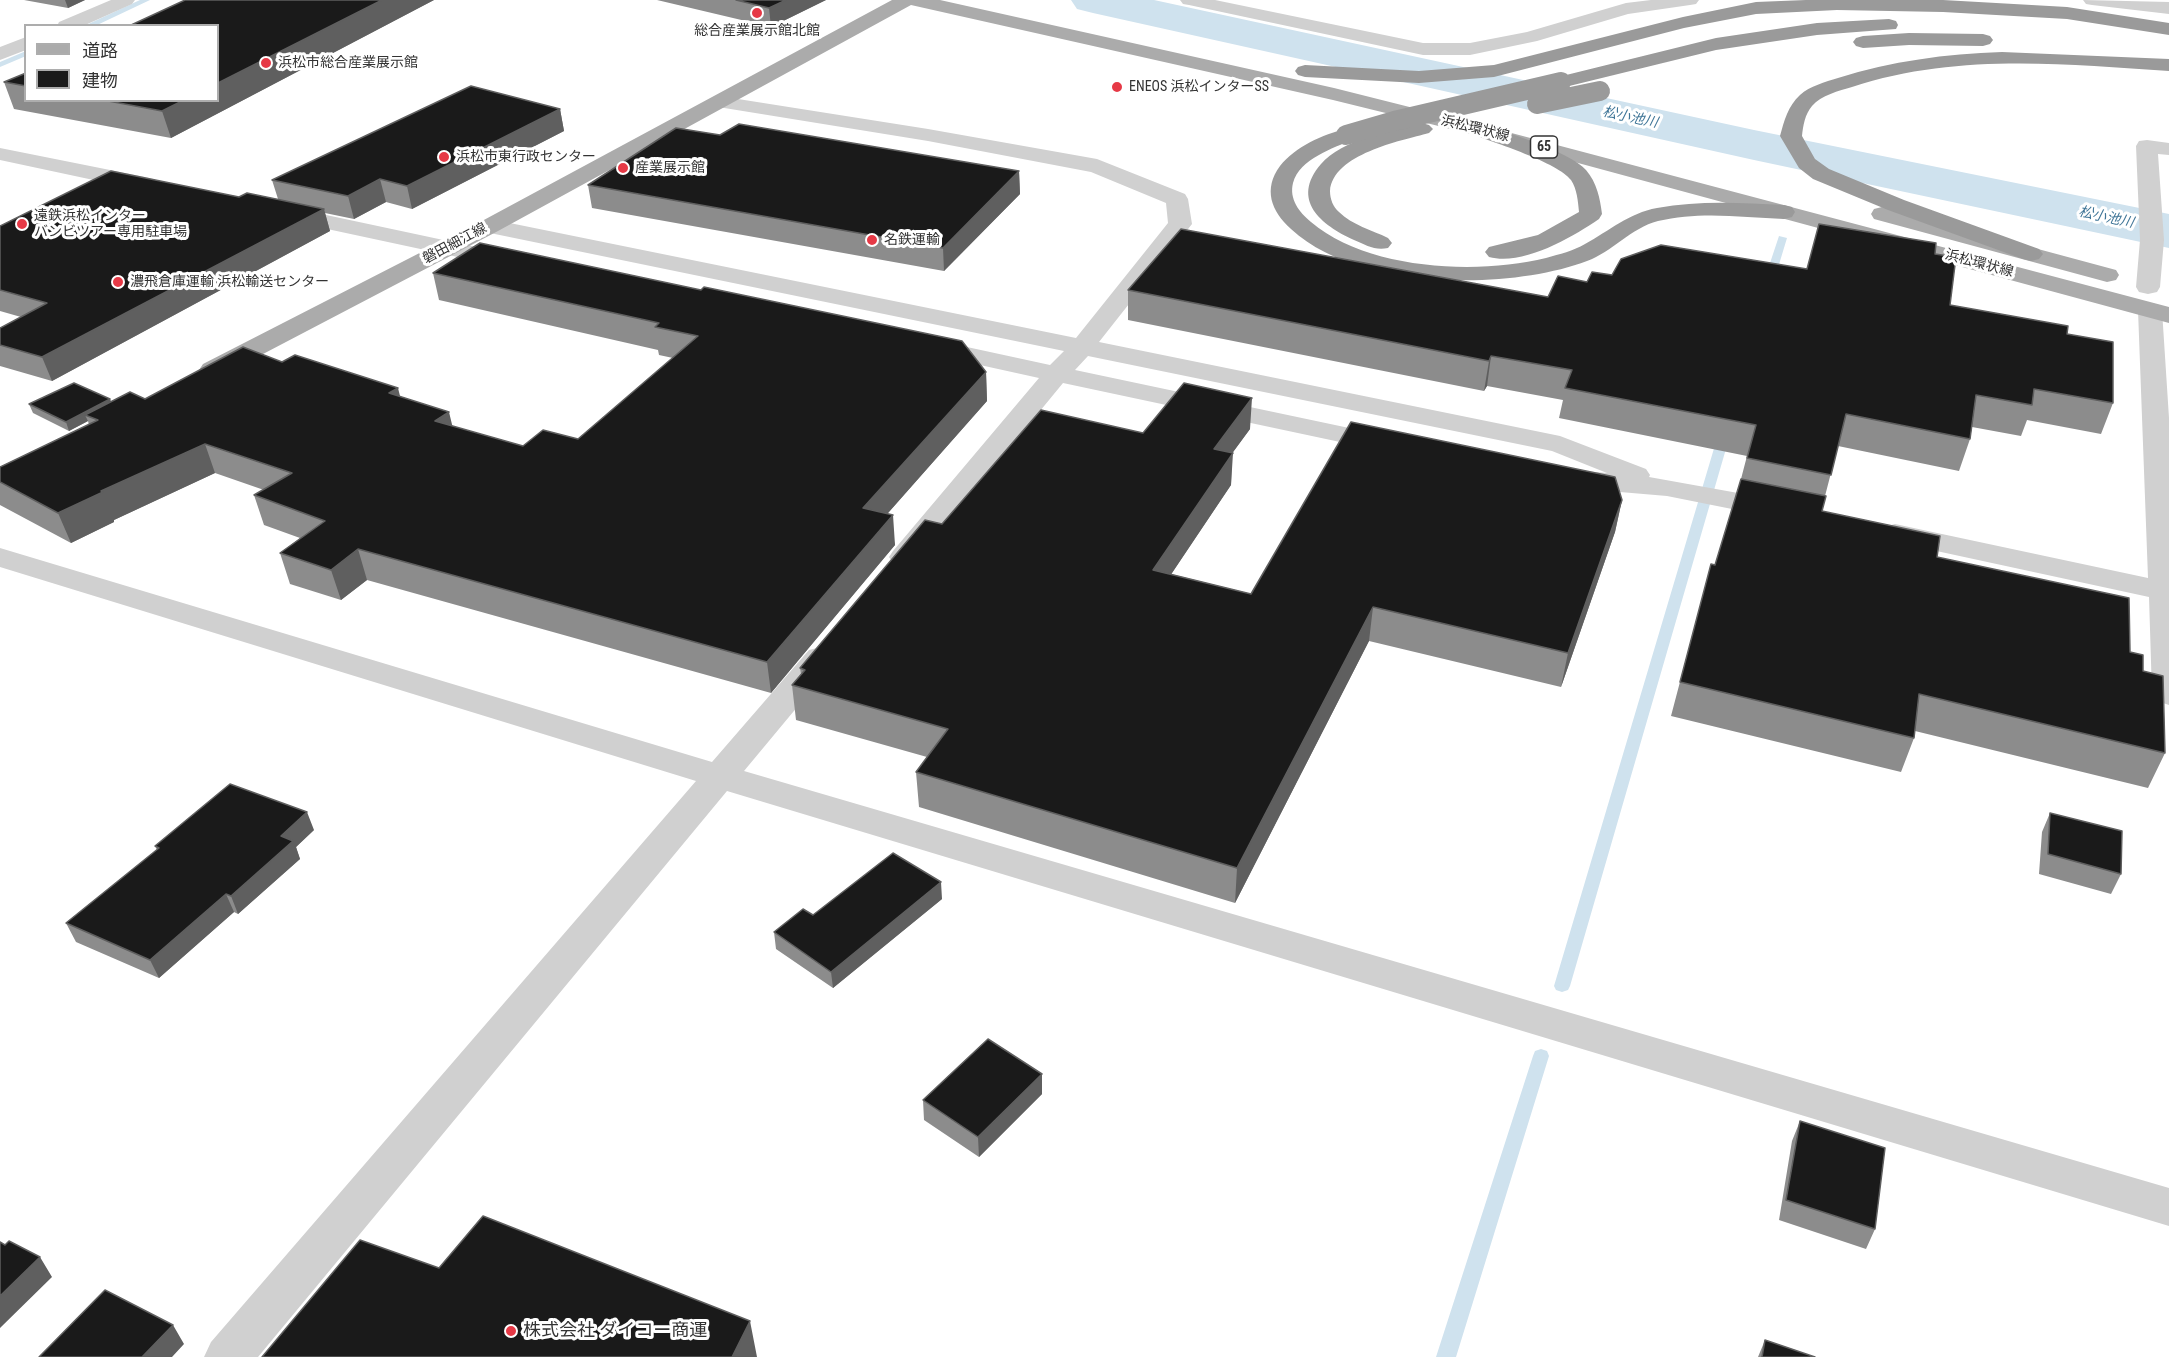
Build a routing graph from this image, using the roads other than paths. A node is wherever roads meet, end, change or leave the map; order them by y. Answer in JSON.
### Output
{"nodes":[{"id":1,"x":126,"y":0,"type":"edge"},
{"id":2,"x":906,"y":0,"type":"edge"},
{"id":3,"x":915,"y":0,"type":"edge"},
{"id":4,"x":978,"y":0,"type":"edge"},
{"id":5,"x":1189,"y":0,"type":"edge"},
{"id":6,"x":1603,"y":0,"type":"edge"},
{"id":7,"x":1690,"y":0,"type":"edge"},
{"id":8,"x":2092,"y":0,"type":"edge"},
{"id":9,"x":2169,"y":8,"type":"edge"},
{"id":10,"x":1592,"y":19,"type":"junction"},
{"id":11,"x":71,"y":24,"type":"edge"},
{"id":12,"x":2169,"y":28,"type":"edge"},
{"id":13,"x":2169,"y":35,"type":"edge"},
{"id":14,"x":24,"y":44,"type":"edge"},
{"id":15,"x":0,"y":54,"type":"edge"},
{"id":16,"x":2169,"y":60,"type":"edge"},
{"id":17,"x":2169,"y":65,"type":"edge"},
{"id":18,"x":1305,"y":71,"type":"junction"},
{"id":19,"x":719,"y":102,"type":"junction"},
{"id":20,"x":1533,"y":123,"type":"dead end"},
{"id":21,"x":1478,"y":130,"type":"junction"},
{"id":22,"x":2169,"y":149,"type":"edge"},
{"id":23,"x":0,"y":154,"type":"edge"},
{"id":24,"x":160,"y":188,"type":"edge"},
{"id":25,"x":264,"y":209,"type":"edge"},
{"id":26,"x":1784,"y":212,"type":"junction"},
{"id":27,"x":490,"y":226,"type":"junction"},
{"id":28,"x":447,"y":248,"type":"junction"},
{"id":29,"x":2031,"y":254,"type":"joint"},
{"id":30,"x":529,"y":265,"type":"edge"},
{"id":31,"x":2159,"y":301,"type":"edge"},
{"id":32,"x":904,"y":342,"type":"edge"},
{"id":33,"x":1082,"y":347,"type":"junction"},
{"id":34,"x":1057,"y":373,"type":"junction"},
{"id":35,"x":191,"y":381,"type":"edge"},
{"id":36,"x":1407,"y":448,"type":"edge"},
{"id":37,"x":1545,"y":477,"type":"edge"},
{"id":38,"x":1677,"y":488,"type":"junction"},
{"id":39,"x":1804,"y":514,"type":"edge"},
{"id":40,"x":1873,"y":529,"type":"edge"},
{"id":41,"x":0,"y":557,"type":"edge"},
{"id":42,"x":890,"y":575,"type":"edge"},
{"id":43,"x":2166,"y":591,"type":"edge"},
{"id":44,"x":836,"y":639,"type":"edge"},
{"id":45,"x":2169,"y":694,"type":"edge"},
{"id":46,"x":722,"y":777,"type":"junction"},
{"id":47,"x":2169,"y":1207,"type":"edge"},
{"id":48,"x":228,"y":1357,"type":"edge"}],
"edges":[{"from":1,"to":11,"type":"street"},
{"from":2,"to":19,"type":"main road","name":"磐田細江線"},
{"from":3,"to":21,"type":"main road","name":"浜松環状線","number":"65"},
{"from":4,"to":18,"type":"main road","name":"浜松環状線","number":"65"},
{"from":5,"to":10,"type":"street"},
{"from":6,"to":10,"type":"street"},
{"from":7,"to":10,"type":"street"},
{"from":8,"to":9,"type":"street"},
{"from":12,"to":18,"type":"highway"},
{"from":13,"to":26,"type":"highway","bridge":true},
{"from":14,"to":15,"type":"street"},
{"from":16,"to":21,"type":"highway","bridge":true},
{"from":17,"to":29,"type":"highway"},
{"from":18,"to":20,"type":"main road","name":"浜松環状線","number":"65"},
{"from":19,"to":27,"type":"main road","name":"磐田細江線"},
{"from":19,"to":33,"type":"street"},
{"from":21,"to":26,"type":"main road","name":"浜松環状線","number":"65"},
{"from":22,"to":31,"type":"street"},
{"from":23,"to":24,"type":"street"},
{"from":25,"to":28,"type":"street"},
{"from":26,"to":31,"type":"main road","name":"浜松環状線","number":"65"},
{"from":27,"to":28,"type":"main road","name":"磐田細江線"},
{"from":27,"to":33,"type":"street"},
{"from":28,"to":30,"type":"street"},
{"from":28,"to":35,"type":"main road","name":"磐田細江線"},
{"from":29,"to":31,"type":"main road","name":"浜松環状線"},
{"from":31,"to":43,"type":"street"},
{"from":32,"to":34,"type":"street"},
{"from":33,"to":34,"type":"street"},
{"from":33,"to":38,"type":"street"},
{"from":34,"to":36,"type":"street"},
{"from":34,"to":42,"type":"street"},
{"from":37,"to":38,"type":"street"},
{"from":38,"to":39,"type":"street"},
{"from":40,"to":43,"type":"street"},
{"from":41,"to":46,"type":"street"},
{"from":43,"to":45,"type":"street"},
{"from":44,"to":46,"type":"street"},
{"from":46,"to":47,"type":"street"},
{"from":46,"to":48,"type":"street"}]}
